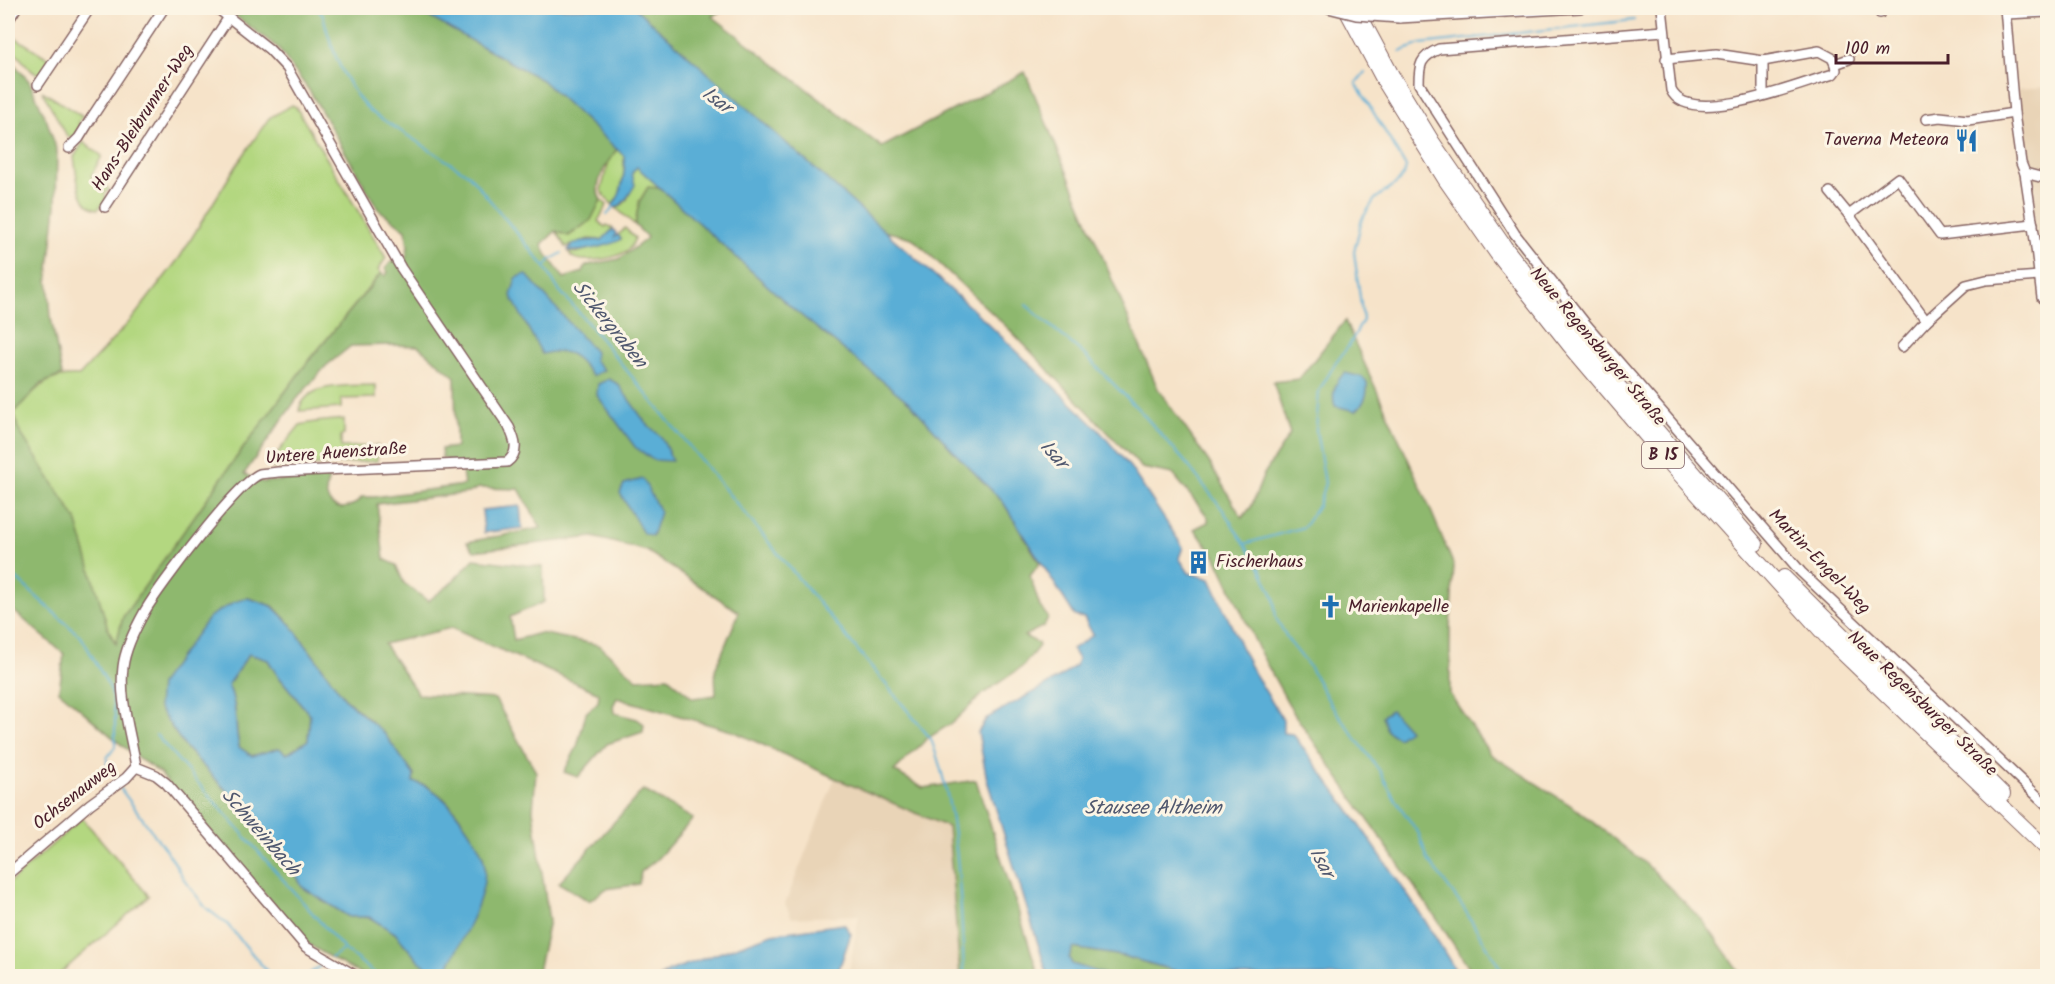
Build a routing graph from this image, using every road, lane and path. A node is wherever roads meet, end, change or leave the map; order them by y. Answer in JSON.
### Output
{"nodes":[{"id":1,"x":16,"y":8,"type":"edge"},
{"id":2,"x":90,"y":8,"type":"edge"},
{"id":3,"x":164,"y":8,"type":"edge"},
{"id":4,"x":217,"y":8,"type":"edge"},
{"id":5,"x":1328,"y":8,"type":"edge"},
{"id":6,"x":1345,"y":8,"type":"edge"},
{"id":7,"x":1356,"y":8,"type":"edge"},
{"id":8,"x":1580,"y":8,"type":"edge"},
{"id":9,"x":1662,"y":8,"type":"edge"},
{"id":10,"x":2006,"y":11,"type":"edge"},
{"id":11,"x":2048,"y":12,"type":"edge"},
{"id":12,"x":229,"y":17,"type":"junction"},
{"id":13,"x":8,"y":21,"type":"edge"},
{"id":14,"x":1664,"y":31,"type":"junction"},
{"id":15,"x":1666,"y":59,"type":"junction"},
{"id":16,"x":1849,"y":59,"type":"dead end"},
{"id":17,"x":1763,"y":61,"type":"junction"},
{"id":18,"x":1834,"y":64,"type":"junction"},
{"id":19,"x":38,"y":85,"type":"dead end"},
{"id":20,"x":1763,"y":95,"type":"junction"},
{"id":21,"x":2014,"y":113,"type":"junction"},
{"id":22,"x":1926,"y":120,"type":"dead end"},
{"id":23,"x":69,"y":148,"type":"dead end"},
{"id":24,"x":2025,"y":173,"type":"junction"},
{"id":25,"x":2048,"y":179,"type":"edge"},
{"id":26,"x":1830,"y":192,"type":"dead end"},
{"id":27,"x":105,"y":207,"type":"dead end"},
{"id":28,"x":1849,"y":215,"type":"junction"},
{"id":29,"x":2033,"y":224,"type":"junction"},
{"id":30,"x":2040,"y":276,"type":"junction"},
{"id":31,"x":2042,"y":298,"type":"dead end"},
{"id":32,"x":1926,"y":321,"type":"junction"},
{"id":33,"x":1902,"y":347,"type":"dead end"},
{"id":34,"x":136,"y":767,"type":"junction"},
{"id":35,"x":2048,"y":806,"type":"edge"},
{"id":36,"x":2048,"y":836,"type":"edge"},
{"id":37,"x":2048,"y":850,"type":"edge"},
{"id":38,"x":8,"y":874,"type":"edge"},
{"id":39,"x":356,"y":976,"type":"edge"}],
"edges":[{"from":1,"to":13,"type":"street"},
{"from":2,"to":19,"type":"street"},
{"from":3,"to":23,"type":"street"},
{"from":4,"to":12,"type":"street","name":"Untere Auenstraße"},
{"from":5,"to":8,"type":"street","bridge":true},
{"from":6,"to":37,"type":"highway","name":"Neue Regensburger Straße","number":"B 15"},
{"from":7,"to":36,"type":"highway","number":"B 15"},
{"from":9,"to":14,"type":"street"},
{"from":10,"to":11,"type":"street"},
{"from":10,"to":21,"type":"street"},
{"from":12,"to":27,"type":"street","name":"Hans-Bleibrunner-Weg"},
{"from":12,"to":34,"type":"street","name":"Untere Auenstraße"},
{"from":14,"to":15,"type":"street"},
{"from":14,"to":35,"type":"street","name":"Martin-Engel-Weg"},
{"from":15,"to":17,"type":"street"},
{"from":15,"to":20,"type":"street"},
{"from":16,"to":18,"type":"street"},
{"from":17,"to":18,"type":"street"},
{"from":17,"to":20,"type":"street"},
{"from":18,"to":20,"type":"street"},
{"from":21,"to":22,"type":"street"},
{"from":21,"to":24,"type":"street"},
{"from":24,"to":25,"type":"street"},
{"from":24,"to":29,"type":"street"},
{"from":26,"to":28,"type":"street"},
{"from":28,"to":29,"type":"street"},
{"from":28,"to":32,"type":"street"},
{"from":29,"to":30,"type":"street"},
{"from":30,"to":31,"type":"street"},
{"from":30,"to":32,"type":"street"},
{"from":32,"to":33,"type":"street"},
{"from":34,"to":38,"type":"street","name":"Ochsenauweg"},
{"from":34,"to":39,"type":"street"}]}
